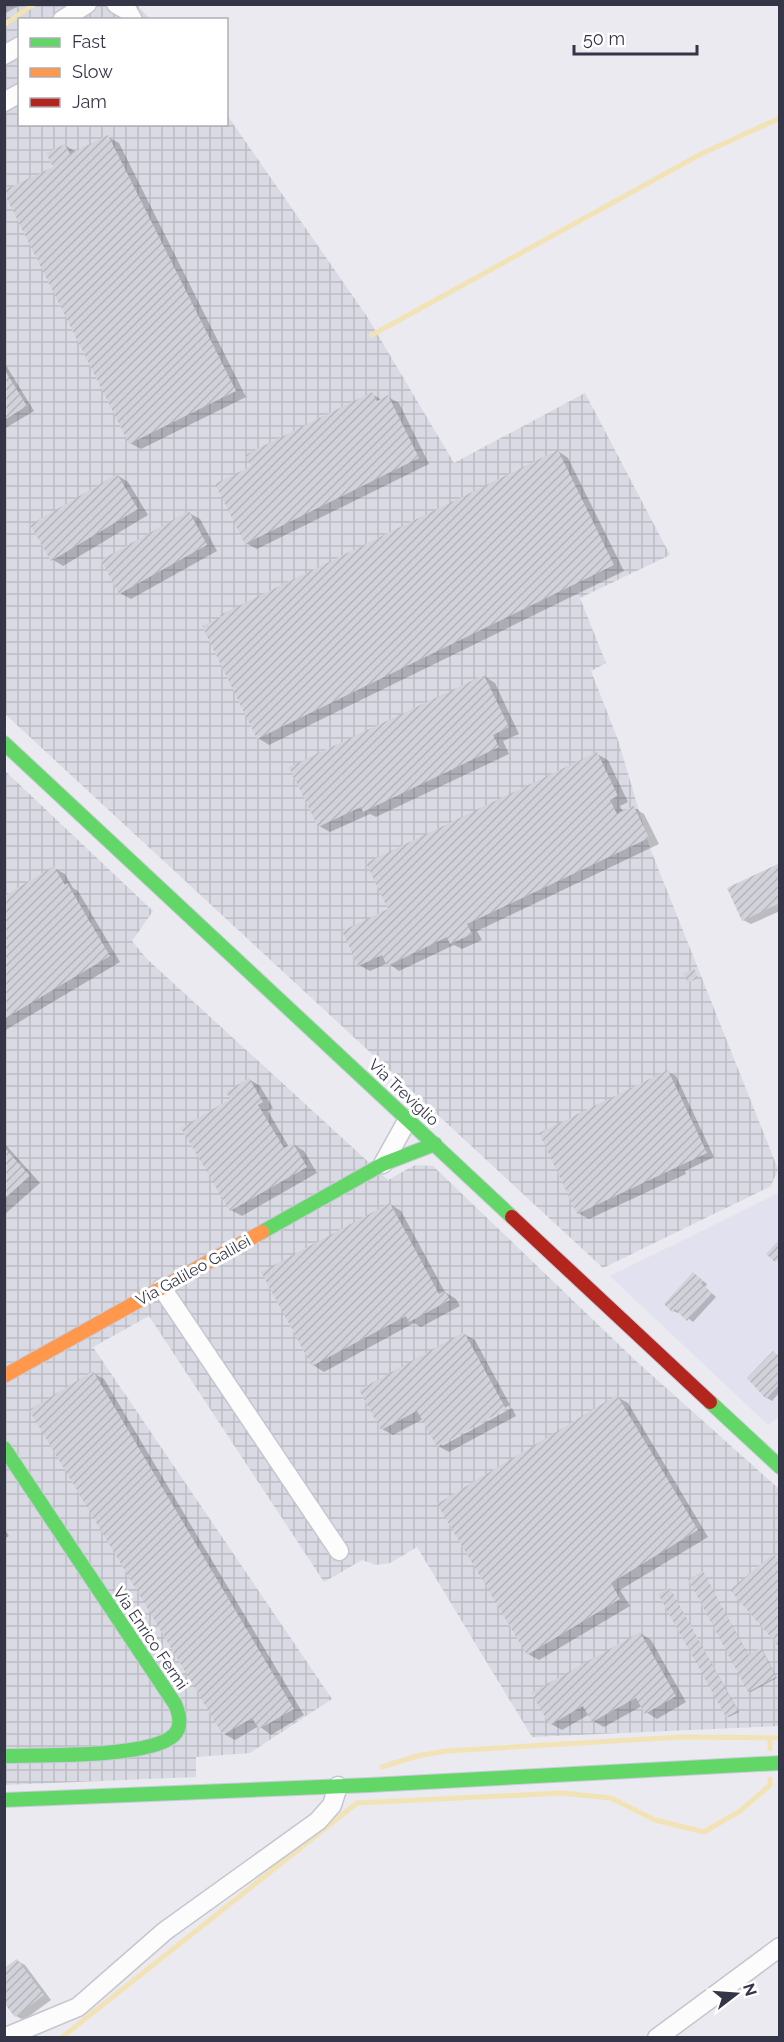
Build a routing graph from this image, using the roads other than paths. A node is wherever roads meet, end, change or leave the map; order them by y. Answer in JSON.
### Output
{"nodes":[{"id":1,"x":87,"y":4,"type":"edge"},
{"id":2,"x":116,"y":4,"type":"edge"},
{"id":3,"x":65,"y":18,"type":"edge"},
{"id":4,"x":131,"y":18,"type":"edge"},
{"id":5,"x":18,"y":47,"type":"edge"},
{"id":6,"x":4,"y":55,"type":"edge"},
{"id":7,"x":18,"y":94,"type":"edge"},
{"id":8,"x":4,"y":102,"type":"edge"},
{"id":9,"x":4,"y":743,"type":"edge"},
{"id":10,"x":408,"y":1119,"type":"junction"},
{"id":11,"x":435,"y":1144,"type":"junction"},
{"id":12,"x":383,"y":1164,"type":"junction"},
{"id":13,"x":162,"y":1288,"type":"junction"},
{"id":14,"x":4,"y":1376,"type":"edge"},
{"id":15,"x":4,"y":1448,"type":"edge"},
{"id":16,"x":780,"y":1467,"type":"edge"},
{"id":17,"x":339,"y":1551,"type":"dead end"},
{"id":18,"x":4,"y":1756,"type":"edge"},
{"id":19,"x":780,"y":1763,"type":"edge"},
{"id":20,"x":338,"y":1786,"type":"junction"},
{"id":21,"x":4,"y":1800,"type":"edge"},
{"id":22,"x":780,"y":1947,"type":"edge"},
{"id":23,"x":6,"y":2037,"type":"edge"},
{"id":24,"x":657,"y":2037,"type":"edge"}],
"edges":[{"from":1,"to":3,"type":"street"},
{"from":2,"to":4,"type":"street"},
{"from":5,"to":6,"type":"street"},
{"from":7,"to":8,"type":"street"},
{"from":9,"to":10,"type":"street","name":"Via Treviglio"},
{"from":10,"to":11,"type":"street","name":"Via Treviglio"},
{"from":10,"to":12,"type":"street"},
{"from":11,"to":12,"type":"street","name":"Via Galileo Galilei"},
{"from":11,"to":16,"type":"street","name":"Via Treviglio"},
{"from":12,"to":13,"type":"street","name":"Via Galileo Galilei"},
{"from":13,"to":14,"type":"street","name":"Via Galileo Galilei"},
{"from":13,"to":17,"type":"street"},
{"from":15,"to":18,"type":"street","name":"Via Enrico Fermi"},
{"from":19,"to":20,"type":"street"},
{"from":20,"to":21,"type":"street"},
{"from":20,"to":23,"type":"street"},
{"from":22,"to":24,"type":"street"}]}
